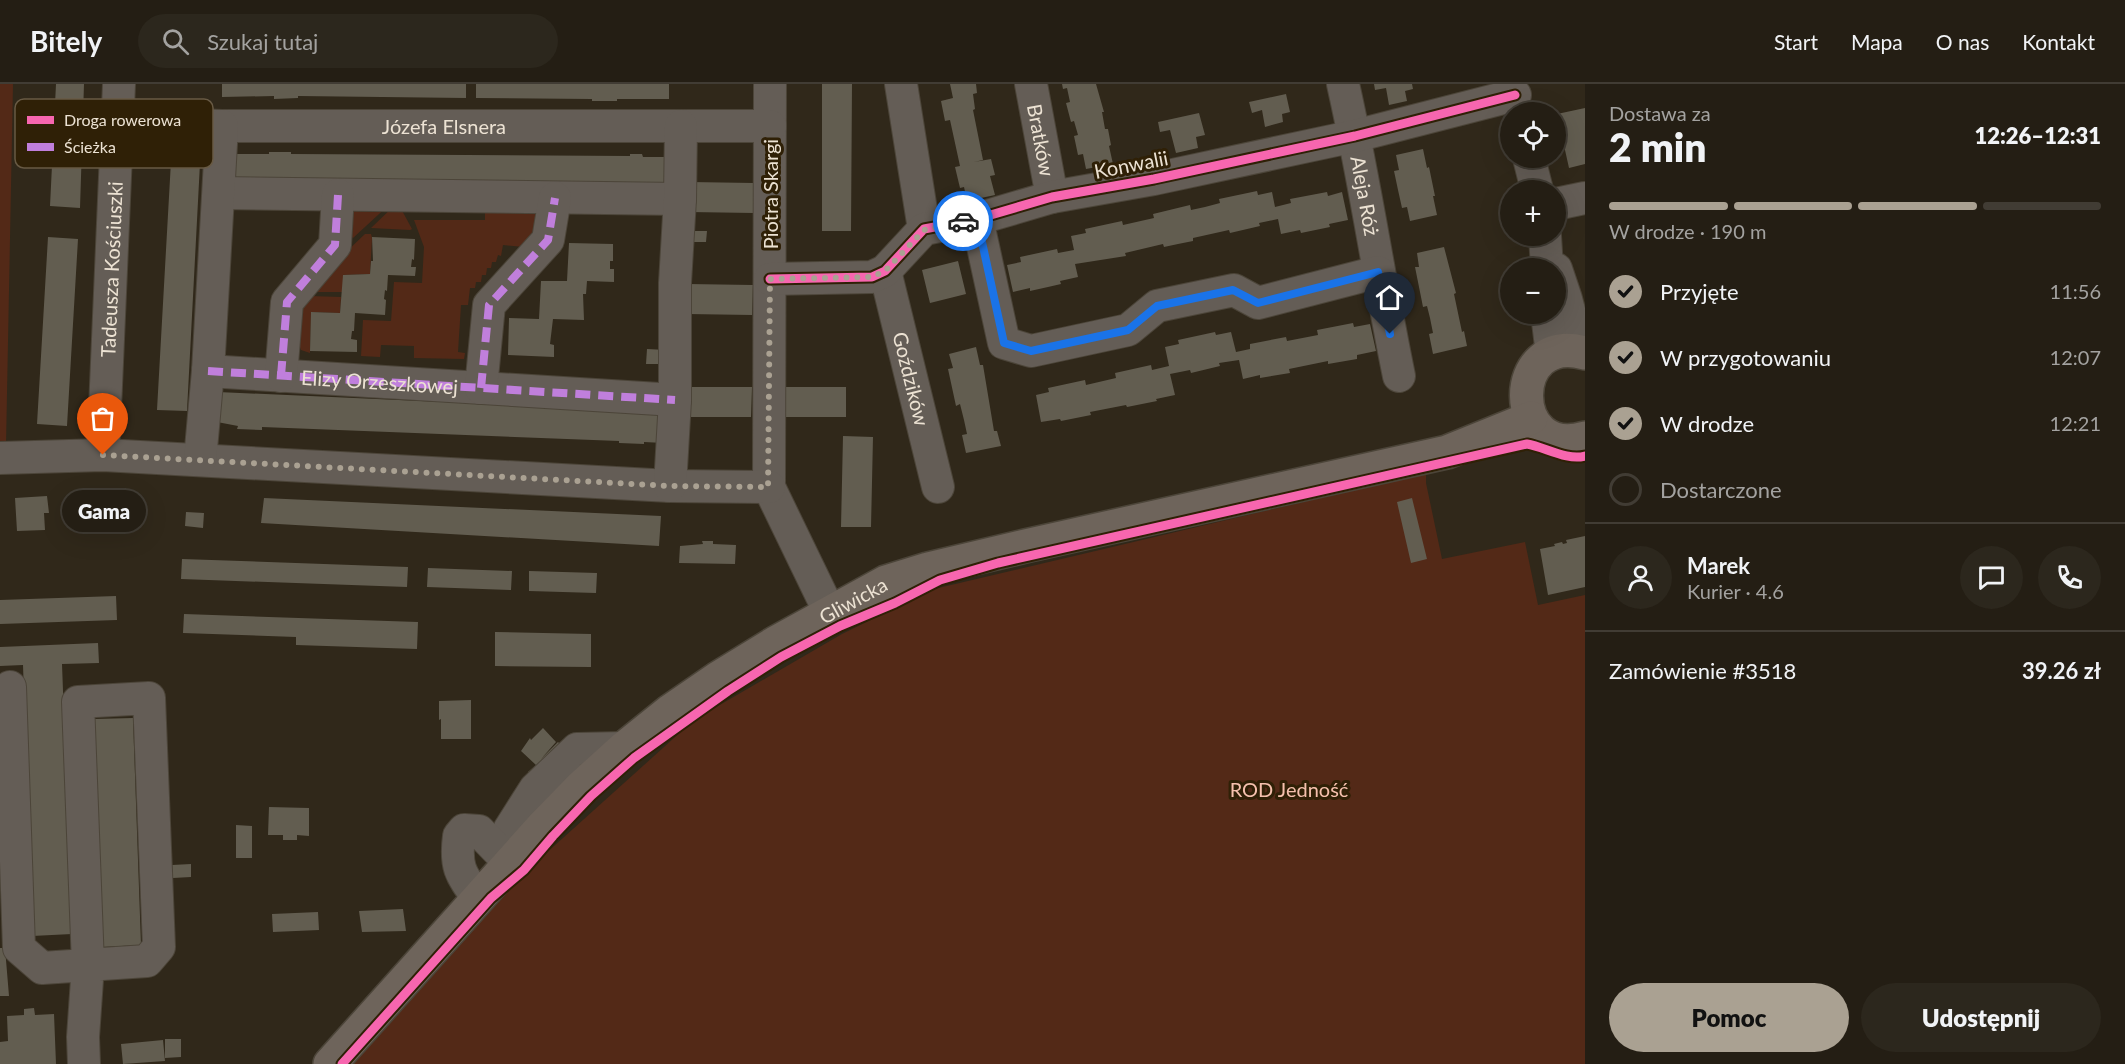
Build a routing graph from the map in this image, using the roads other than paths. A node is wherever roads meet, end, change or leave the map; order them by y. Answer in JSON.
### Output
{"nodes":[{"id":1,"x":119,"y":84,"type":"edge"},
{"id":2,"x":770,"y":84,"type":"edge"},
{"id":3,"x":901,"y":84,"type":"edge"},
{"id":4,"x":1031,"y":84,"type":"edge"},
{"id":5,"x":1343,"y":84,"type":"edge"},
{"id":6,"x":1516,"y":97,"type":"edge"},
{"id":7,"x":119,"y":99,"type":"edge"},
{"id":8,"x":213,"y":126,"type":"edge"},
{"id":9,"x":222,"y":126,"type":"junction"},
{"id":10,"x":681,"y":126,"type":"junction"},
{"id":11,"x":770,"y":126,"type":"junction"},
{"id":12,"x":1355,"y":136,"type":"junction"},
{"id":13,"x":116,"y":168,"type":"edge"},
{"id":14,"x":219,"y":193,"type":"junction"},
{"id":15,"x":338,"y":195,"type":"junction"},
{"id":16,"x":1052,"y":197,"type":"junction"},
{"id":17,"x":555,"y":198,"type":"junction"},
{"id":18,"x":1585,"y":198,"type":"edge"},
{"id":19,"x":680,"y":199,"type":"junction"},
{"id":20,"x":1566,"y":202,"type":"edge"},
{"id":21,"x":977,"y":219,"type":"junction"},
{"id":22,"x":924,"y":230,"type":"junction"},
{"id":23,"x":885,"y":271,"type":"junction"},
{"id":24,"x":1378,"y":272,"type":"junction"},
{"id":25,"x":770,"y":279,"type":"junction"},
{"id":26,"x":1566,"y":299,"type":"edge"},
{"id":27,"x":1553,"y":324,"type":"edge"},
{"id":28,"x":1572,"y":353,"type":"edge"},
{"id":29,"x":208,"y":371,"type":"junction"},
{"id":30,"x":281,"y":376,"type":"junction"},
{"id":31,"x":1399,"y":376,"type":"dead end"},
{"id":32,"x":481,"y":388,"type":"junction"},
{"id":33,"x":675,"y":400,"type":"junction"},
{"id":34,"x":1531,"y":418,"type":"junction"},
{"id":35,"x":1585,"y":438,"type":"edge"},
{"id":36,"x":103,"y":455,"type":"junction"},
{"id":37,"x":0,"y":458,"type":"edge"},
{"id":38,"x":200,"y":460,"type":"junction"},
{"id":39,"x":670,"y":486,"type":"junction"},
{"id":40,"x":768,"y":487,"type":"junction"},
{"id":41,"x":938,"y":488,"type":"dead end"},
{"id":42,"x":830,"y":613,"type":"junction"},
{"id":43,"x":10,"y":687,"type":"dead end"},
{"id":44,"x":510,"y":863,"type":"junction"},
{"id":45,"x":478,"y":898,"type":"junction"},
{"id":46,"x":9,"y":924,"type":"edge"},
{"id":47,"x":88,"y":965,"type":"junction"},
{"id":48,"x":84,"y":1064,"type":"edge"},
{"id":49,"x":330,"y":1064,"type":"edge"}],
"edges":[{"from":1,"to":7,"type":"street","name":"Tadeusza Kościuszki"},
{"from":2,"to":11,"type":"street","name":"Piotra Skargi"},
{"from":3,"to":22,"type":"street"},
{"from":4,"to":16,"type":"street","name":"Bratków"},
{"from":5,"to":12,"type":"street","name":"Aleja Róż"},
{"from":6,"to":12,"type":"street","name":"Konwalii"},
{"from":8,"to":9,"type":"street","name":"Józefa Elsnera"},
{"from":9,"to":10,"type":"street","name":"Józefa Elsnera"},
{"from":9,"to":14,"type":"street"},
{"from":10,"to":11,"type":"street","name":"Józefa Elsnera"},
{"from":10,"to":19,"type":"street"},
{"from":11,"to":25,"type":"street","name":"Piotra Skargi"},
{"from":12,"to":16,"type":"street","name":"Konwalii"},
{"from":12,"to":24,"type":"street","name":"Aleja Róż"},
{"from":13,"to":36,"type":"street","name":"Tadeusza Kościuszki"},
{"from":14,"to":15,"type":"street"},
{"from":14,"to":29,"type":"street"},
{"from":15,"to":17,"type":"street"},
{"from":15,"to":30,"type":"street","name":"Elizy Orzeszkowej"},
{"from":16,"to":21,"type":"street","name":"Konwalii"},
{"from":17,"to":19,"type":"street"},
{"from":17,"to":32,"type":"street","name":"Elizy Orzeszkowej"},
{"from":18,"to":20,"type":"street"},
{"from":19,"to":33,"type":"street"},
{"from":21,"to":22,"type":"street","name":"Konwalii"},
{"from":21,"to":24,"type":"street"},
{"from":22,"to":23,"type":"street"},
{"from":23,"to":25,"type":"street"},
{"from":23,"to":41,"type":"street","name":"Goździków"},
{"from":24,"to":31,"type":"street","name":"Aleja Róż"},
{"from":25,"to":40,"type":"street","name":"Piotra Skargi"},
{"from":26,"to":28,"type":"street"},
{"from":27,"to":28,"type":"street"},
{"from":28,"to":34,"type":"main road"},
{"from":29,"to":30,"type":"street","name":"Elizy Orzeszkowej"},
{"from":29,"to":38,"type":"street"},
{"from":30,"to":32,"type":"street","name":"Elizy Orzeszkowej"},
{"from":32,"to":33,"type":"street","name":"Elizy Orzeszkowej"},
{"from":33,"to":39,"type":"street"},
{"from":34,"to":35,"type":"main road"},
{"from":34,"to":42,"type":"main road","name":"Gliwicka"},
{"from":36,"to":37,"type":"street"},
{"from":36,"to":38,"type":"street"},
{"from":38,"to":39,"type":"street"},
{"from":39,"to":40,"type":"street"},
{"from":40,"to":42,"type":"street","name":"Piotra Skargi"},
{"from":42,"to":44,"type":"main road","name":"Gliwicka"},
{"from":43,"to":46,"type":"street"},
{"from":44,"to":45,"type":"main road","name":"Gliwicka"},
{"from":44,"to":45,"type":"street"},
{"from":45,"to":49,"type":"main road","name":"Gliwicka"},
{"from":46,"to":47,"type":"street"},
{"from":47,"to":47,"type":"street"},
{"from":47,"to":48,"type":"street"}]}
